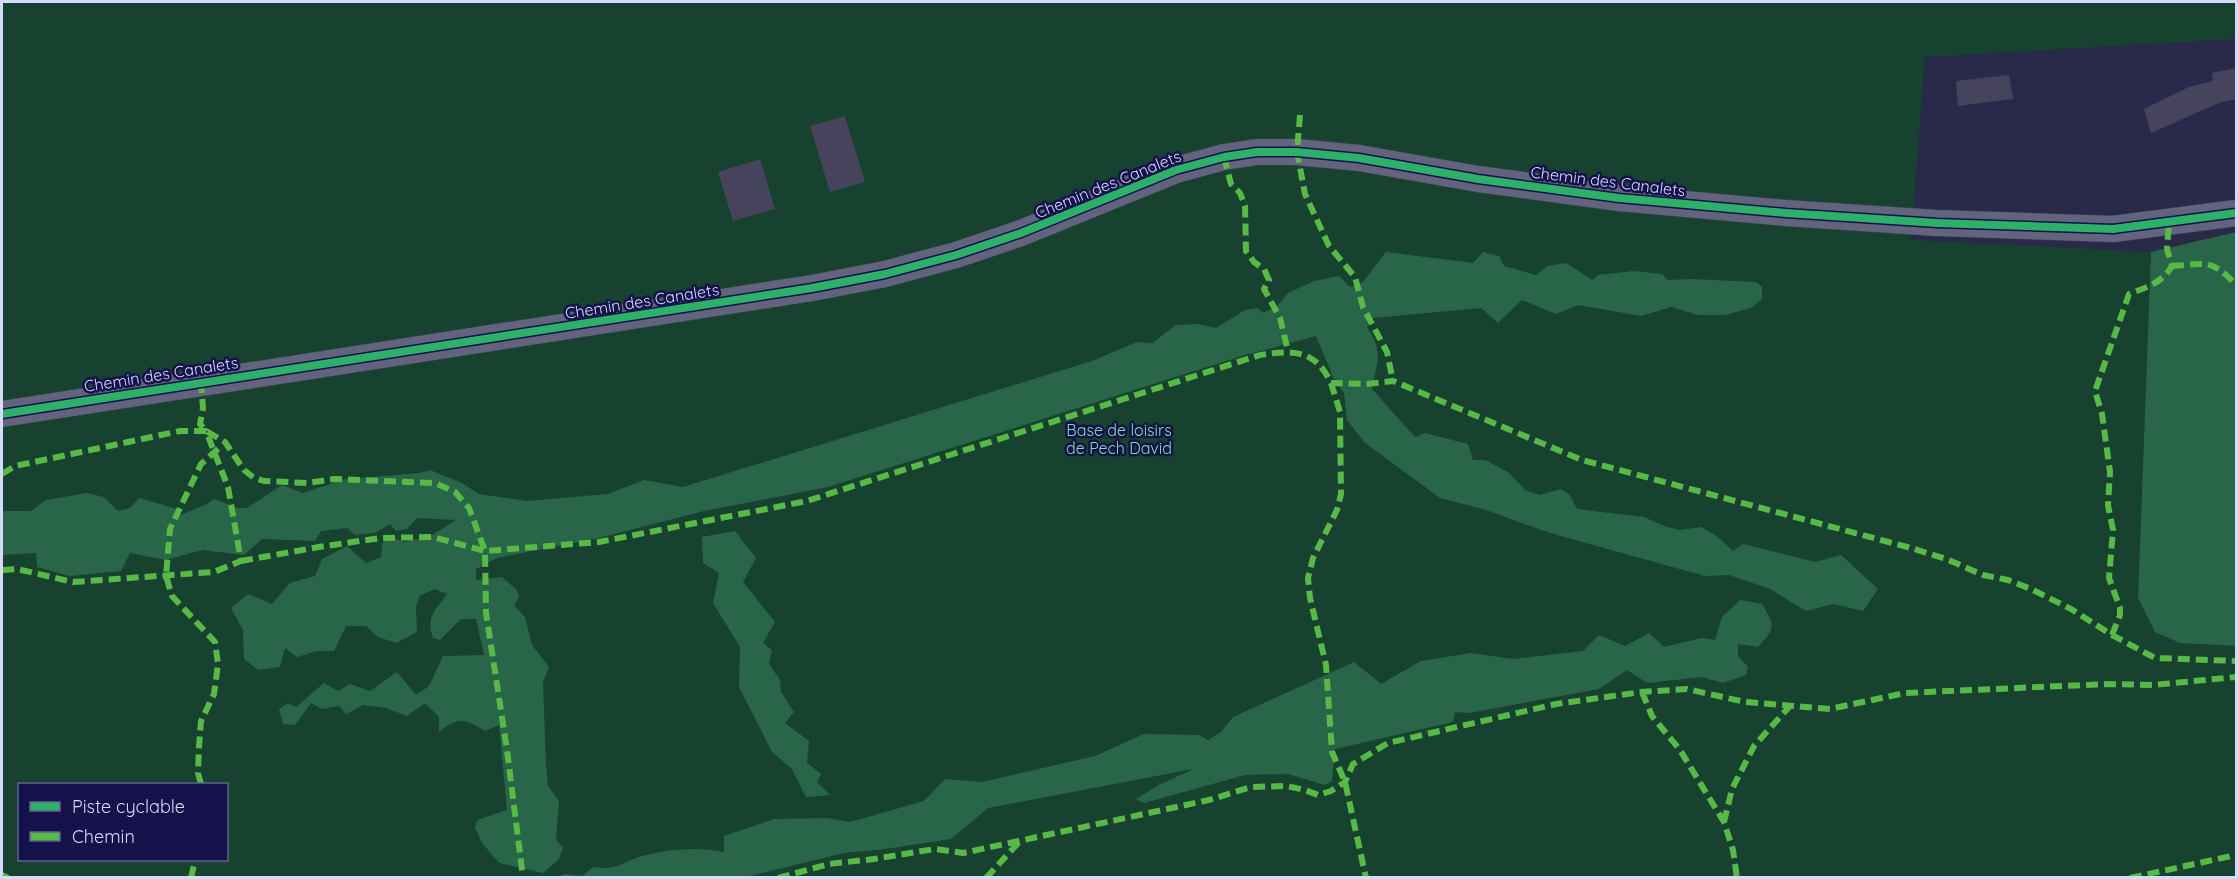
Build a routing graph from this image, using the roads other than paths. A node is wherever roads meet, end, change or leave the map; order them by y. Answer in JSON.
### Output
{"nodes":[{"id":1,"x":2236,"y":213,"type":"edge"},
{"id":2,"x":2,"y":414,"type":"edge"}],
"edges":[{"from":1,"to":2,"type":"street","name":"Chemin des Canalets"}]}
